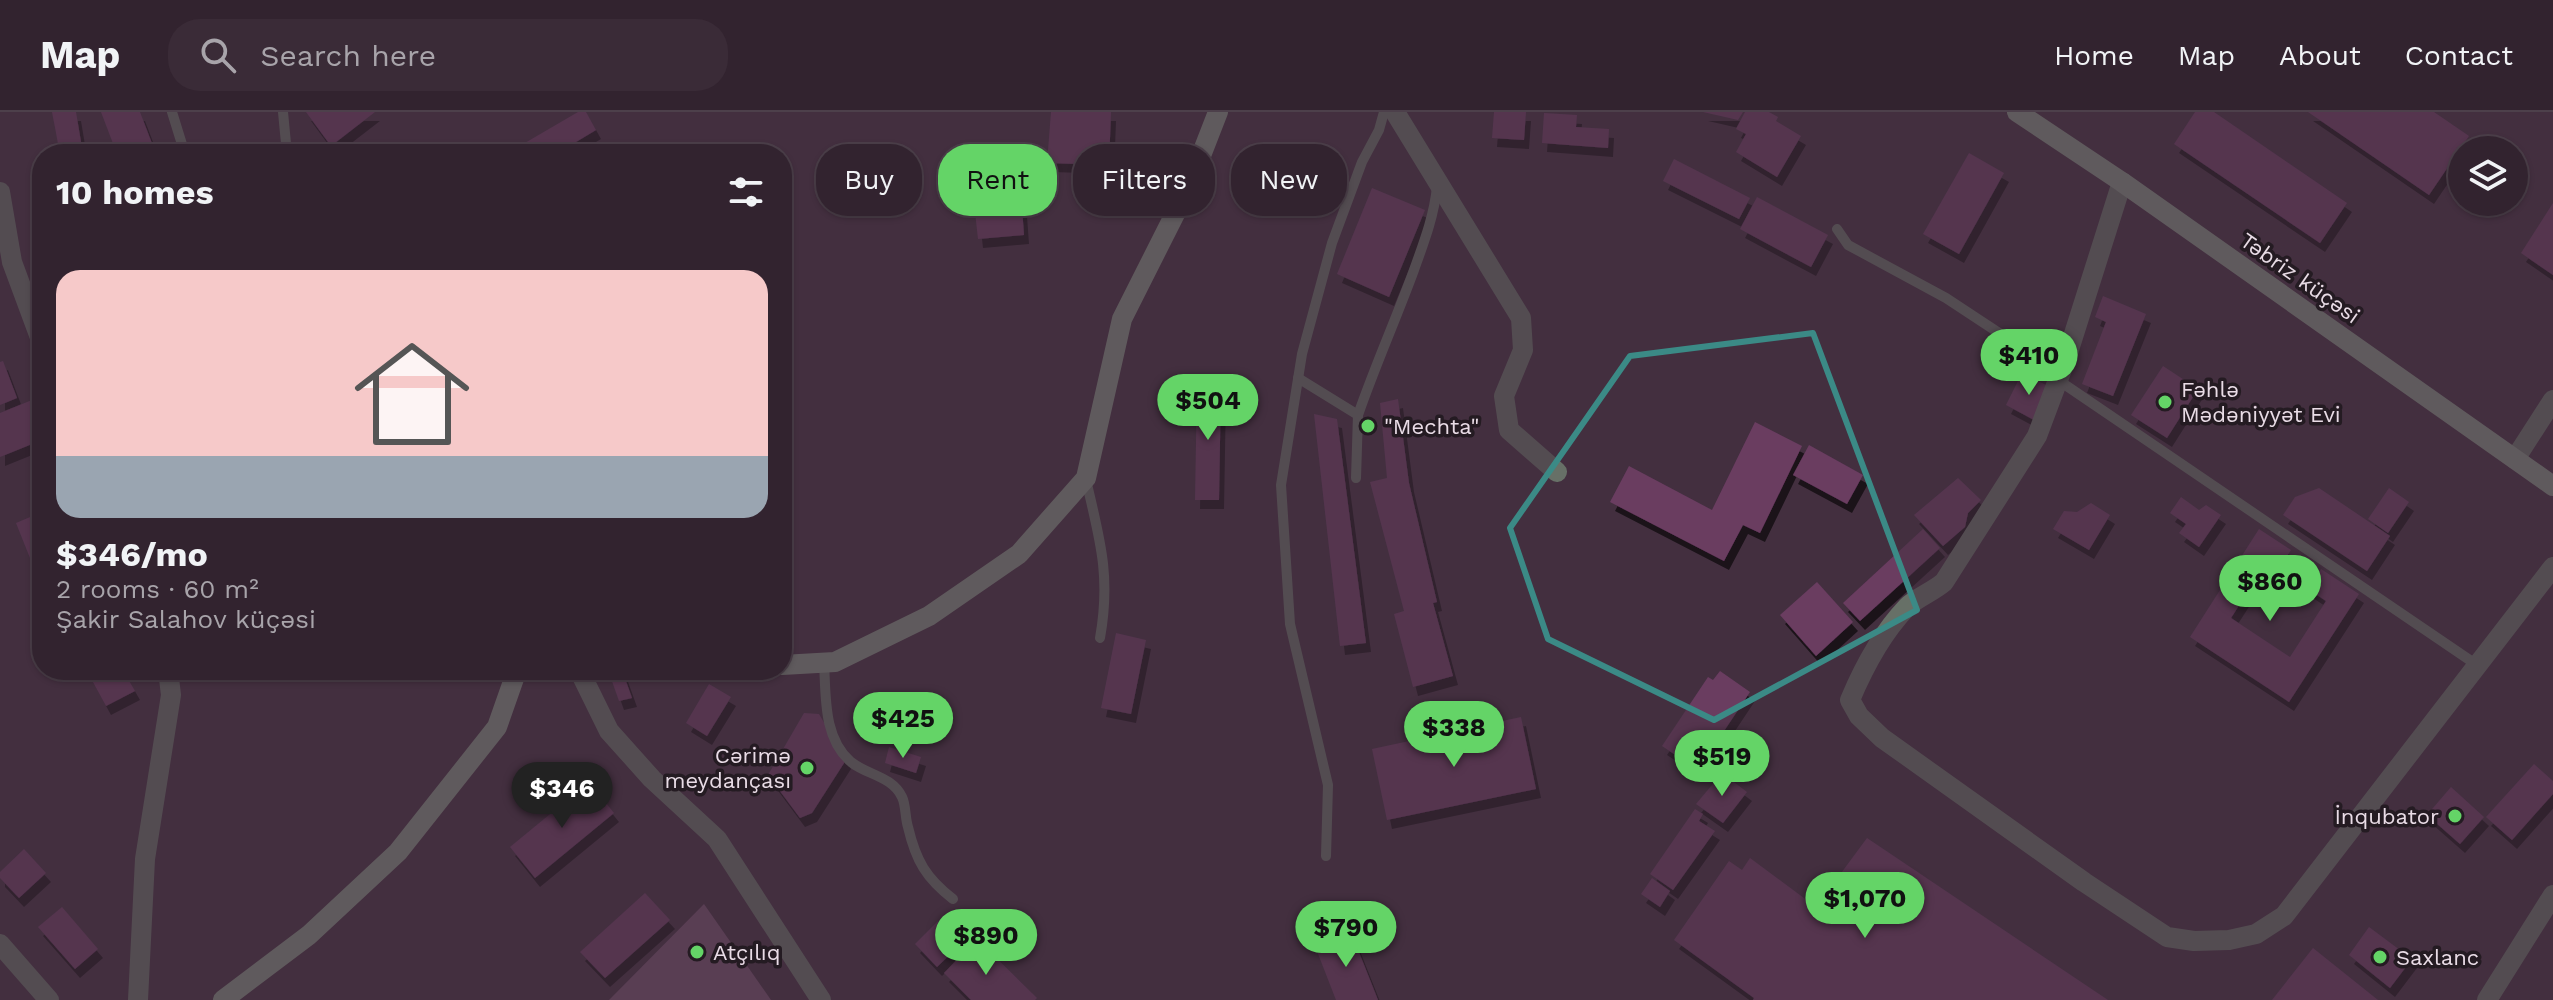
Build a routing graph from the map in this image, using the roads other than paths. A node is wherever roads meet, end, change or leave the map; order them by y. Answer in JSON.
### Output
{"nodes":[{"id":1,"x":172,"y":112,"type":"edge"},
{"id":2,"x":283,"y":112,"type":"edge"},
{"id":3,"x":1218,"y":112,"type":"edge"},
{"id":4,"x":1384,"y":112,"type":"edge"},
{"id":5,"x":1395,"y":112,"type":"edge"},
{"id":6,"x":2017,"y":112,"type":"edge"},
{"id":7,"x":182,"y":144,"type":"edge"},
{"id":8,"x":286,"y":144,"type":"edge"},
{"id":9,"x":2122,"y":182,"type":"junction"},
{"id":10,"x":0,"y":183,"type":"edge"},
{"id":11,"x":1438,"y":185,"type":"junction"},
{"id":12,"x":0,"y":192,"type":"edge"},
{"id":13,"x":1837,"y":229,"type":"dead end"},
{"id":14,"x":32,"y":316,"type":"edge"},
{"id":15,"x":2067,"y":356,"type":"junction"},
{"id":16,"x":1298,"y":378,"type":"junction"},
{"id":17,"x":2058,"y":380,"type":"junction"},
{"id":18,"x":2553,"y":400,"type":"edge"},
{"id":19,"x":1358,"y":415,"type":"junction"},
{"id":20,"x":2515,"y":459,"type":"junction"},
{"id":21,"x":1557,"y":472,"type":"dead end"},
{"id":22,"x":1086,"y":478,"type":"junction"},
{"id":23,"x":1356,"y":478,"type":"dead end"},
{"id":24,"x":2553,"y":486,"type":"edge"},
{"id":25,"x":2553,"y":567,"type":"edge"},
{"id":26,"x":1100,"y":638,"type":"dead end"},
{"id":27,"x":824,"y":662,"type":"junction"},
{"id":28,"x":792,"y":664,"type":"edge"},
{"id":29,"x":2477,"y":665,"type":"junction"},
{"id":30,"x":169,"y":680,"type":"edge"},
{"id":31,"x":513,"y":680,"type":"edge"},
{"id":32,"x":584,"y":680,"type":"edge"},
{"id":33,"x":1326,"y":856,"type":"dead end"},
{"id":34,"x":2553,"y":895,"type":"edge"},
{"id":35,"x":953,"y":899,"type":"dead end"},
{"id":36,"x":0,"y":944,"type":"edge"},
{"id":37,"x":49,"y":1000,"type":"edge"},
{"id":38,"x":138,"y":1000,"type":"edge"},
{"id":39,"x":223,"y":1000,"type":"edge"},
{"id":40,"x":821,"y":1000,"type":"edge"},
{"id":41,"x":2487,"y":1000,"type":"edge"}],
"edges":[{"from":1,"to":7,"type":"lane"},
{"from":2,"to":8,"type":"lane"},
{"from":3,"to":22,"type":"street"},
{"from":4,"to":16,"type":"lane"},
{"from":5,"to":11,"type":"street"},
{"from":6,"to":9,"type":"street","name":"Təbriz küçəsi"},
{"from":9,"to":15,"type":"street"},
{"from":9,"to":20,"type":"street","name":"Təbriz küçəsi"},
{"from":10,"to":12,"type":"street"},
{"from":11,"to":19,"type":"lane"},
{"from":11,"to":21,"type":"street"},
{"from":12,"to":14,"type":"street"},
{"from":13,"to":15,"type":"lane"},
{"from":15,"to":17,"type":"street"},
{"from":16,"to":19,"type":"lane"},
{"from":16,"to":33,"type":"lane"},
{"from":17,"to":29,"type":"lane"},
{"from":17,"to":29,"type":"street"},
{"from":18,"to":20,"type":"street"},
{"from":19,"to":23,"type":"lane"},
{"from":20,"to":24,"type":"street","name":"Təbriz küçəsi"},
{"from":22,"to":26,"type":"lane"},
{"from":22,"to":27,"type":"street"},
{"from":25,"to":29,"type":"street"},
{"from":27,"to":28,"type":"street"},
{"from":27,"to":35,"type":"lane"},
{"from":30,"to":38,"type":"street"},
{"from":31,"to":39,"type":"street"},
{"from":32,"to":40,"type":"street"},
{"from":34,"to":41,"type":"street"},
{"from":36,"to":37,"type":"street"}]}
